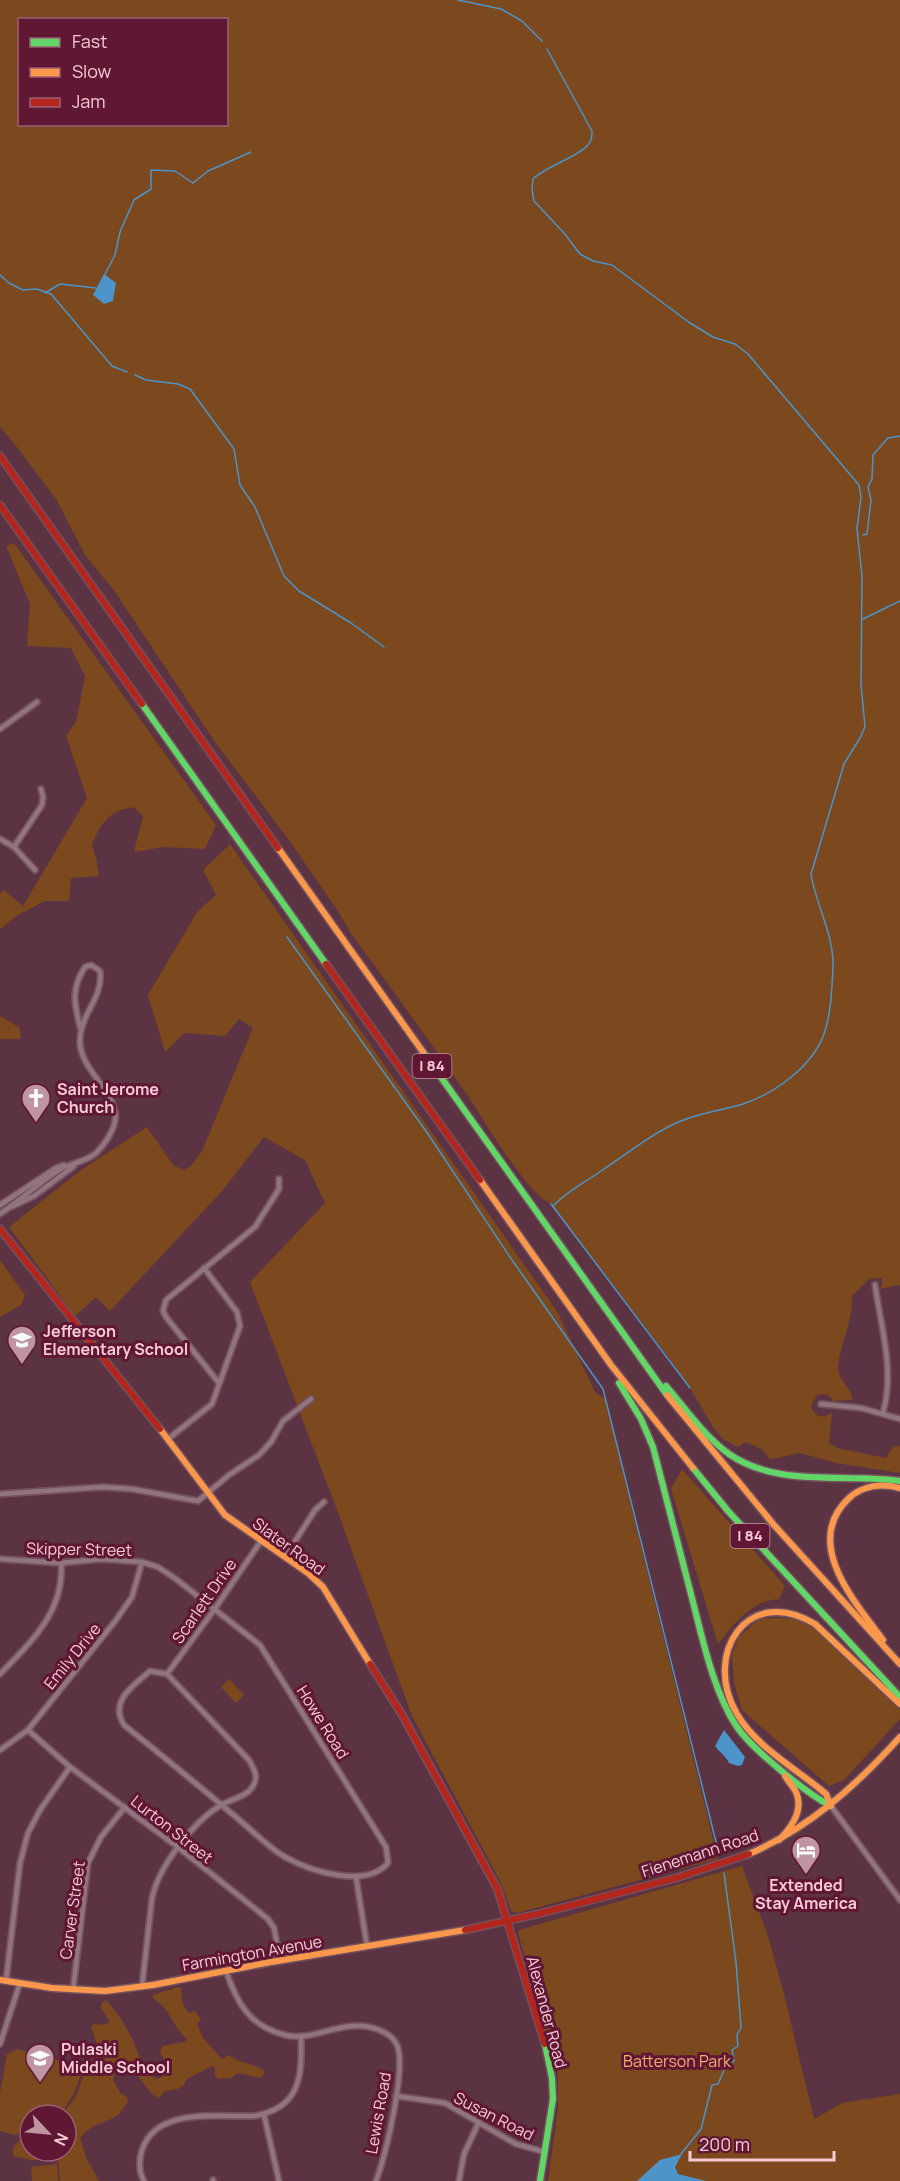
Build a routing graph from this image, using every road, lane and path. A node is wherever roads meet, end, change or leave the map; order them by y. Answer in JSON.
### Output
{"nodes":[{"id":1,"x":0,"y":456,"type":"edge"},
{"id":2,"x":0,"y":505,"type":"edge"},
{"id":3,"x":37,"y":702,"type":"dead end"},
{"id":4,"x":0,"y":729,"type":"edge"},
{"id":5,"x":41,"y":789,"type":"dead end"},
{"id":6,"x":0,"y":839,"type":"edge"},
{"id":7,"x":14,"y":847,"type":"junction"},
{"id":8,"x":35,"y":870,"type":"dead end"},
{"id":9,"x":80,"y":1027,"type":"junction"},
{"id":10,"x":78,"y":1162,"type":"junction"},
{"id":11,"x":279,"y":1179,"type":"dead end"},
{"id":12,"x":0,"y":1205,"type":"edge"},
{"id":13,"x":0,"y":1214,"type":"edge"},
{"id":14,"x":0,"y":1229,"type":"edge"},
{"id":15,"x":204,"y":1268,"type":"junction"},
{"id":16,"x":875,"y":1285,"type":"dead end"},
{"id":17,"x":611,"y":1365,"type":"junction"},
{"id":18,"x":645,"y":1365,"type":"junction"},
{"id":19,"x":219,"y":1383,"type":"junction"},
{"id":20,"x":311,"y":1399,"type":"dead end"},
{"id":21,"x":821,"y":1404,"type":"dead end"},
{"id":22,"x":883,"y":1413,"type":"junction"},
{"id":23,"x":900,"y":1419,"type":"edge"},
{"id":24,"x":168,"y":1439,"type":"junction"},
{"id":25,"x":900,"y":1481,"type":"edge"},
{"id":26,"x":900,"y":1488,"type":"edge"},
{"id":27,"x":0,"y":1494,"type":"edge"},
{"id":28,"x":208,"y":1495,"type":"junction"},
{"id":29,"x":324,"y":1502,"type":"dead end"},
{"id":30,"x":261,"y":1541,"type":"junction"},
{"id":31,"x":285,"y":1557,"type":"junction"},
{"id":32,"x":0,"y":1559,"type":"edge"},
{"id":33,"x":142,"y":1562,"type":"junction"},
{"id":34,"x":60,"y":1563,"type":"junction"},
{"id":35,"x":214,"y":1610,"type":"junction"},
{"id":36,"x":891,"y":1654,"type":"junction"},
{"id":37,"x":900,"y":1664,"type":"edge"},
{"id":38,"x":0,"y":1674,"type":"edge"},
{"id":39,"x":167,"y":1674,"type":"junction"},
{"id":40,"x":900,"y":1697,"type":"edge"},
{"id":41,"x":900,"y":1704,"type":"edge"},
{"id":42,"x":28,"y":1730,"type":"junction"},
{"id":43,"x":900,"y":1737,"type":"edge"},
{"id":44,"x":0,"y":1750,"type":"edge"},
{"id":45,"x":70,"y":1767,"type":"junction"},
{"id":46,"x":781,"y":1770,"type":"junction"},
{"id":47,"x":222,"y":1805,"type":"junction"},
{"id":48,"x":831,"y":1806,"type":"junction"},
{"id":49,"x":125,"y":1807,"type":"junction"},
{"id":50,"x":779,"y":1840,"type":"junction"},
{"id":51,"x":179,"y":1848,"type":"junction"},
{"id":52,"x":356,"y":1877,"type":"junction"},
{"id":53,"x":900,"y":1900,"type":"edge"},
{"id":54,"x":508,"y":1922,"type":"junction"},
{"id":55,"x":367,"y":1946,"type":"junction"},
{"id":56,"x":280,"y":1960,"type":"junction"},
{"id":57,"x":226,"y":1971,"type":"junction"},
{"id":58,"x":3,"y":1981,"type":"edge"},
{"id":59,"x":20,"y":1983,"type":"junction"},
{"id":60,"x":142,"y":1986,"type":"junction"},
{"id":61,"x":73,"y":1990,"type":"junction"},
{"id":62,"x":301,"y":2036,"type":"junction"},
{"id":63,"x":0,"y":2044,"type":"edge"},
{"id":64,"x":396,"y":2096,"type":"junction"},
{"id":65,"x":264,"y":2115,"type":"junction"},
{"id":66,"x":480,"y":2122,"type":"junction"},
{"id":67,"x":545,"y":2152,"type":"junction"},
{"id":68,"x":144,"y":2181,"type":"edge"},
{"id":69,"x":279,"y":2181,"type":"edge"},
{"id":70,"x":376,"y":2181,"type":"edge"},
{"id":71,"x":459,"y":2181,"type":"edge"},
{"id":72,"x":540,"y":2181,"type":"edge"}],
"edges":[{"from":1,"to":18,"type":"main road","number":"I 84"},
{"from":2,"to":17,"type":"main road","number":"I 84"},
{"from":3,"to":4,"type":"street"},
{"from":5,"to":7,"type":"street"},
{"from":6,"to":7,"type":"street"},
{"from":7,"to":8,"type":"street"},
{"from":9,"to":9,"type":"street"},
{"from":9,"to":10,"type":"street"},
{"from":10,"to":12,"type":"street"},
{"from":10,"to":13,"type":"street"},
{"from":11,"to":15,"type":"street"},
{"from":14,"to":24,"type":"main road","name":"Slater Road"},
{"from":15,"to":19,"type":"street"},
{"from":15,"to":19,"type":"street"},
{"from":16,"to":22,"type":"street"},
{"from":17,"to":40,"type":"main road","number":"I 84"},
{"from":17,"to":46,"type":"main road"},
{"from":18,"to":25,"type":"main road"},
{"from":18,"to":36,"type":"main road","number":"I 84"},
{"from":19,"to":24,"type":"street"},
{"from":20,"to":28,"type":"street"},
{"from":21,"to":22,"type":"street"},
{"from":22,"to":23,"type":"street"},
{"from":24,"to":28,"type":"main road","name":"Slater Road"},
{"from":26,"to":36,"type":"main road"},
{"from":27,"to":28,"type":"street"},
{"from":28,"to":30,"type":"main road","name":"Slater Road"},
{"from":29,"to":31,"type":"street"},
{"from":30,"to":31,"type":"main road","name":"Slater Road"},
{"from":30,"to":35,"type":"street","name":"Scarlett Drive"},
{"from":31,"to":54,"type":"main road","name":"Slater Road"},
{"from":32,"to":34,"type":"street","name":"Skipper Street"},
{"from":33,"to":34,"type":"street","name":"Skipper Street"},
{"from":33,"to":35,"type":"street","name":"Skipper Street"},
{"from":33,"to":42,"type":"street","name":"Emily Drive"},
{"from":34,"to":38,"type":"street"},
{"from":35,"to":39,"type":"street","name":"Scarlett Drive"},
{"from":35,"to":52,"type":"street","name":"Howe Road"},
{"from":36,"to":37,"type":"main road","number":"I 84"},
{"from":39,"to":47,"type":"street"},
{"from":39,"to":47,"type":"street"},
{"from":41,"to":48,"type":"main road"},
{"from":42,"to":44,"type":"street","name":"Emily Drive"},
{"from":42,"to":45,"type":"street","name":"Lurton Street"},
{"from":43,"to":48,"type":"main road","name":"Fienemann Road"},
{"from":45,"to":49,"type":"street","name":"Lurton Street"},
{"from":45,"to":58,"type":"street"},
{"from":46,"to":48,"type":"main road"},
{"from":46,"to":50,"type":"main road"},
{"from":47,"to":51,"type":"street"},
{"from":47,"to":52,"type":"street"},
{"from":48,"to":50,"type":"main road","name":"Fienemann Road"},
{"from":48,"to":53,"type":"street"},
{"from":49,"to":51,"type":"street","name":"Lurton Street"},
{"from":49,"to":61,"type":"street","name":"Carver Street"},
{"from":50,"to":54,"type":"main road","name":"Fienemann Road"},
{"from":51,"to":56,"type":"street","name":"Lurton Street"},
{"from":51,"to":60,"type":"street"},
{"from":52,"to":55,"type":"street"},
{"from":54,"to":55,"type":"main road","name":"Farmington Avenue"},
{"from":54,"to":67,"type":"main road","name":"Alexander Road"},
{"from":55,"to":56,"type":"main road","name":"Farmington Avenue"},
{"from":56,"to":57,"type":"main road","name":"Farmington Avenue"},
{"from":57,"to":60,"type":"main road","name":"Farmington Avenue"},
{"from":57,"to":62,"type":"street","name":"Lewis Road"},
{"from":58,"to":59,"type":"main road","name":"Farmington Avenue"},
{"from":59,"to":61,"type":"main road","name":"Farmington Avenue"},
{"from":59,"to":63,"type":"street"},
{"from":60,"to":61,"type":"main road","name":"Farmington Avenue"},
{"from":62,"to":64,"type":"street","name":"Lewis Road"},
{"from":62,"to":65,"type":"street"},
{"from":64,"to":66,"type":"street","name":"Susan Road"},
{"from":64,"to":70,"type":"street","name":"Lewis Road"},
{"from":65,"to":68,"type":"street"},
{"from":65,"to":69,"type":"street"},
{"from":66,"to":67,"type":"street","name":"Susan Road"},
{"from":66,"to":71,"type":"street"},
{"from":67,"to":72,"type":"main road","name":"Alexander Road"}]}
